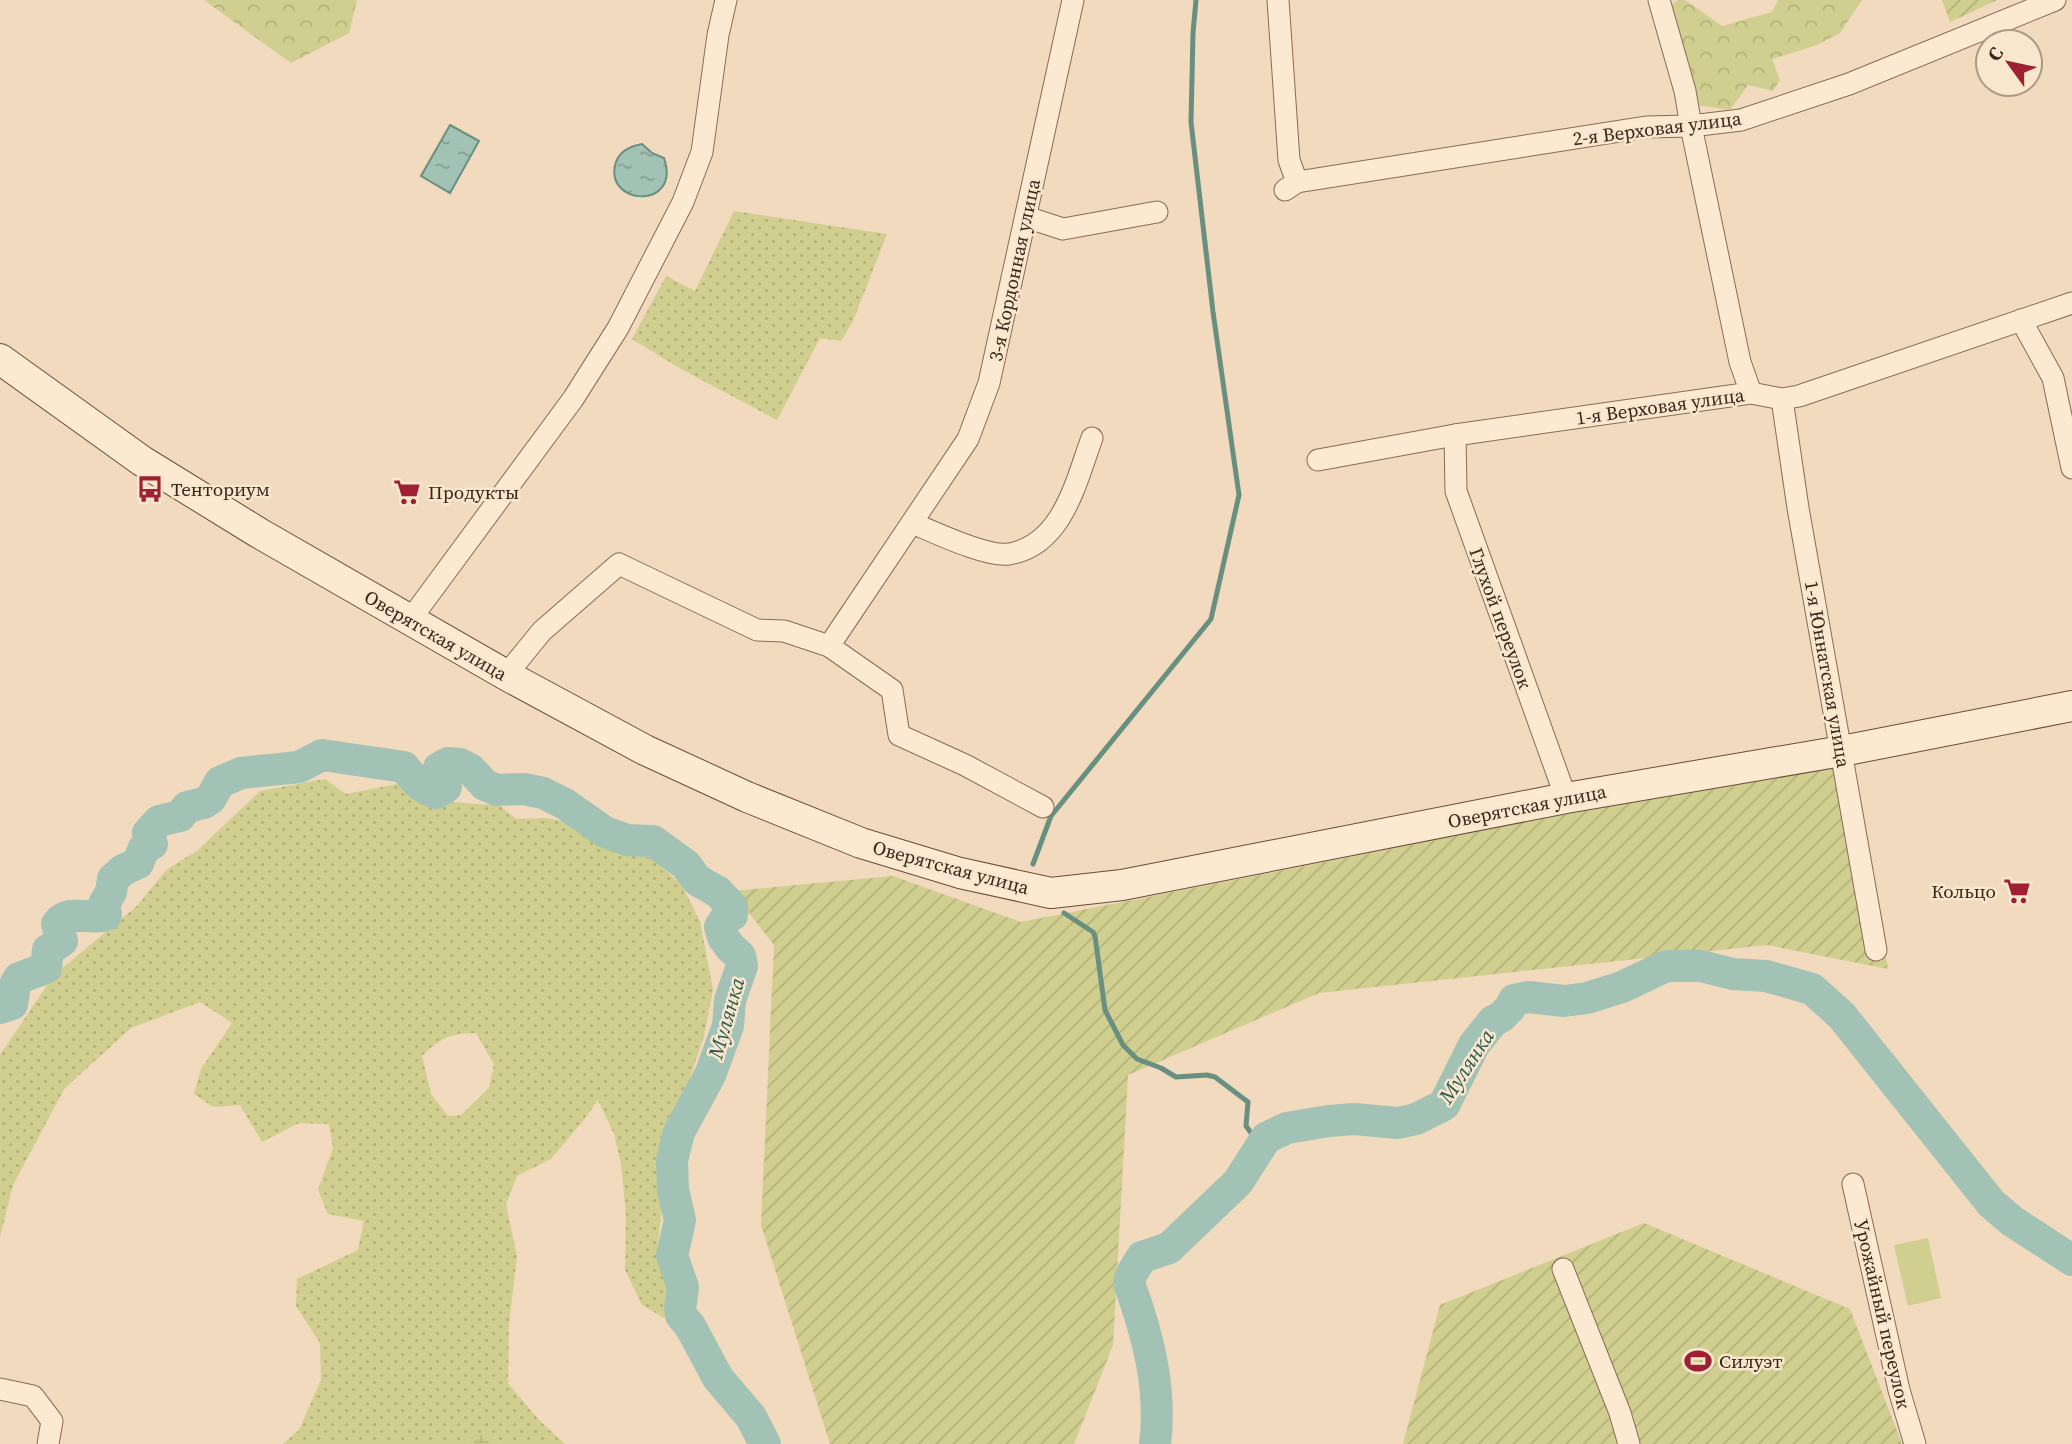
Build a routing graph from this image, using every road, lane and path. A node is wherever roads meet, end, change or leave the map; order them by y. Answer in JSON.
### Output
{"nodes":[{"id":1,"x":726,"y":0,"type":"edge"},
{"id":2,"x":1073,"y":0,"type":"edge"},
{"id":3,"x":1278,"y":0,"type":"edge"},
{"id":4,"x":1659,"y":0,"type":"edge"},
{"id":5,"x":2055,"y":0,"type":"edge"},
{"id":6,"x":1691,"y":126,"type":"junction"},
{"id":7,"x":1157,"y":212,"type":"dead end"},
{"id":8,"x":1026,"y":217,"type":"junction"},
{"id":9,"x":2072,"y":303,"type":"edge"},
{"id":10,"x":2021,"y":320,"type":"junction"},
{"id":11,"x":0,"y":359,"type":"edge"},
{"id":12,"x":1751,"y":393,"type":"junction"},
{"id":13,"x":1782,"y":399,"type":"junction"},
{"id":14,"x":1455,"y":435,"type":"junction"},
{"id":15,"x":1092,"y":438,"type":"dead end"},
{"id":16,"x":1318,"y":460,"type":"dead end"},
{"id":17,"x":2072,"y":468,"type":"edge"},
{"id":18,"x":912,"y":523,"type":"junction"},
{"id":19,"x":410,"y":620,"type":"junction"},
{"id":20,"x":829,"y":646,"type":"junction"},
{"id":21,"x":506,"y":676,"type":"junction"},
{"id":22,"x":2066,"y":710,"type":"edge"},
{"id":23,"x":1842,"y":751,"type":"junction"},
{"id":24,"x":1566,"y":798,"type":"junction"},
{"id":25,"x":1043,"y":807,"type":"dead end"},
{"id":26,"x":1876,"y":950,"type":"dead end"},
{"id":27,"x":1853,"y":1184,"type":"dead end"},
{"id":28,"x":1563,"y":1269,"type":"dead end"},
{"id":29,"x":0,"y":1389,"type":"edge"},
{"id":30,"x":48,"y":1444,"type":"edge"},
{"id":31,"x":1629,"y":1444,"type":"edge"},
{"id":32,"x":1915,"y":1444,"type":"edge"}],
"edges":[{"from":1,"to":19,"type":"street"},
{"from":2,"to":8,"type":"street","name":"3-я Кордонная улица"},
{"from":3,"to":6,"type":"street","name":"2-я Верховая улица"},
{"from":4,"to":6,"type":"street"},
{"from":5,"to":6,"type":"street","name":"2-я Верховая улица"},
{"from":6,"to":12,"type":"street"},
{"from":7,"to":8,"type":"street"},
{"from":8,"to":18,"type":"street","name":"3-я Кордонная улица"},
{"from":9,"to":10,"type":"street","name":"1-я Верховая улица"},
{"from":10,"to":13,"type":"street","name":"1-я Верховая улица"},
{"from":10,"to":17,"type":"street"},
{"from":11,"to":19,"type":"main road","name":"Оверятская улица"},
{"from":12,"to":13,"type":"street","name":"1-я Верховая улица"},
{"from":12,"to":14,"type":"street","name":"1-я Верховая улица"},
{"from":13,"to":23,"type":"street","name":"1-я Юннатская улица"},
{"from":14,"to":16,"type":"street","name":"1-я Верховая улица"},
{"from":14,"to":24,"type":"street","name":"Глухой переулок"},
{"from":15,"to":18,"type":"street"},
{"from":18,"to":20,"type":"street","name":"3-я Кордонная улица"},
{"from":19,"to":21,"type":"main road","name":"Оверятская улица"},
{"from":20,"to":21,"type":"street"},
{"from":20,"to":25,"type":"street"},
{"from":21,"to":24,"type":"main road","name":"Оверятская улица"},
{"from":22,"to":23,"type":"main road","name":"Оверятская улица"},
{"from":23,"to":24,"type":"main road","name":"Оверятская улица"},
{"from":23,"to":26,"type":"street","name":"1-я Юннатская улица"},
{"from":27,"to":32,"type":"street","name":"Урожайный переулок"},
{"from":28,"to":31,"type":"street"},
{"from":29,"to":30,"type":"street"}]}
